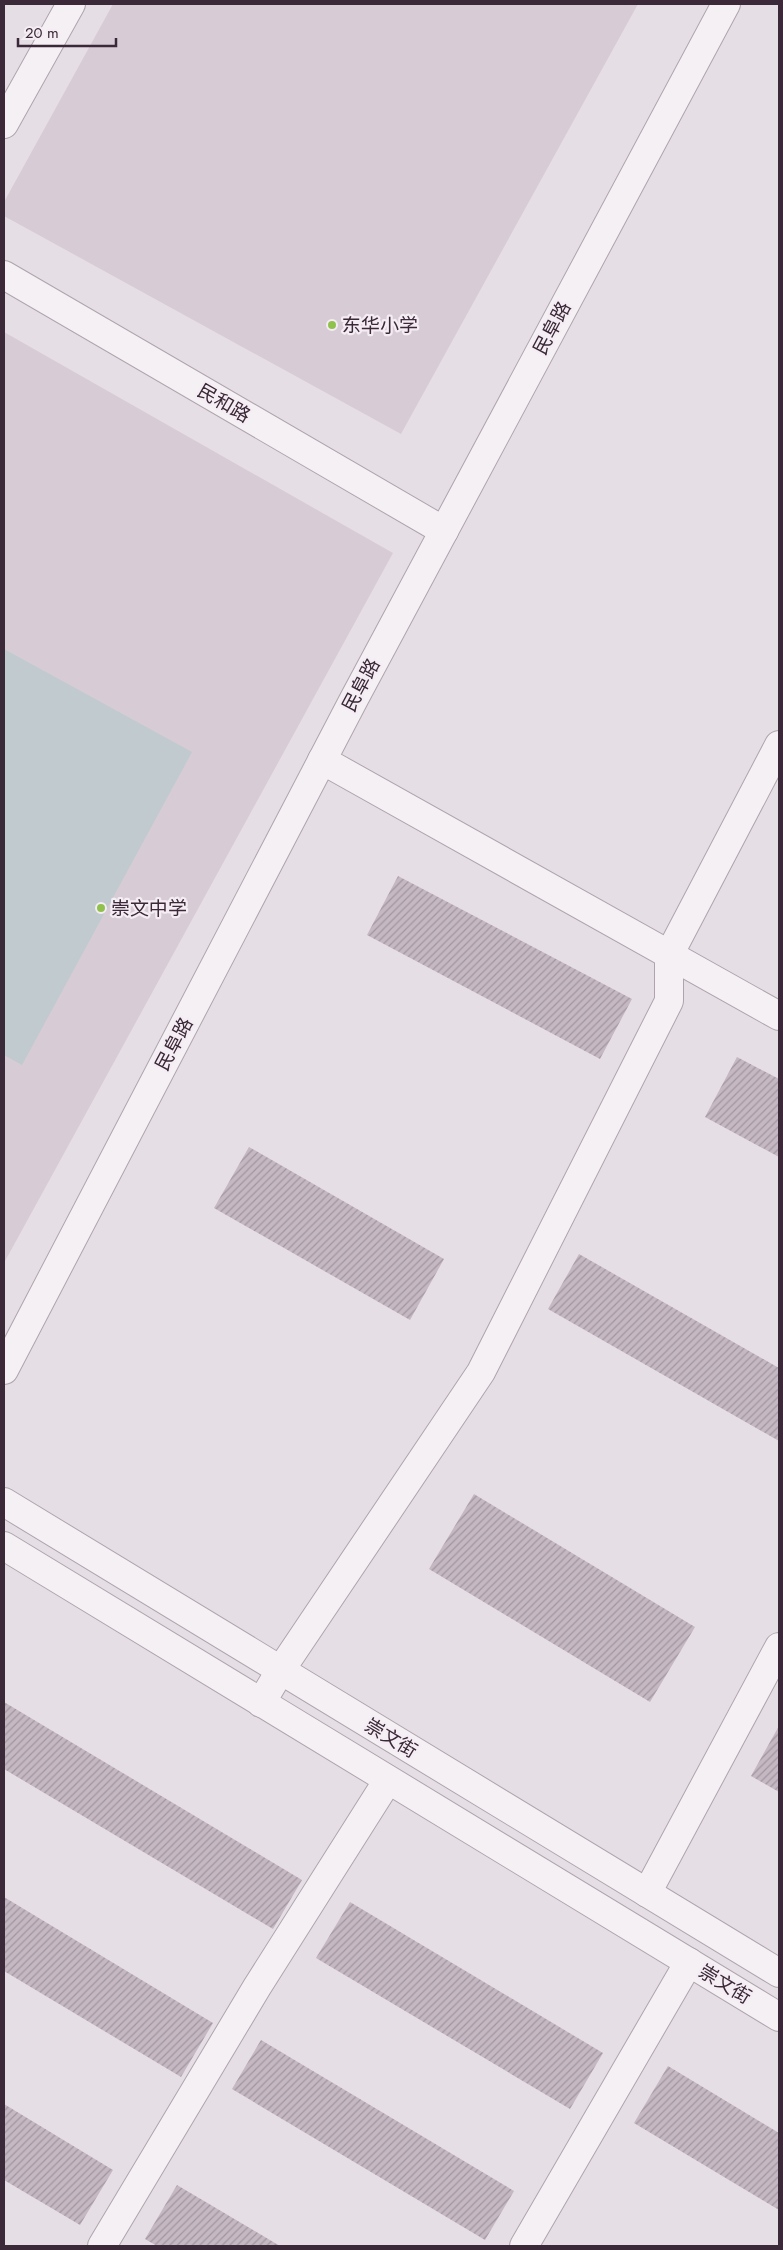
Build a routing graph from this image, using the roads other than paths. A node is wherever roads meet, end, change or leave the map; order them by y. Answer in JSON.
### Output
{"nodes":[{"id":1,"x":71,"y":4,"type":"edge"},
{"id":2,"x":726,"y":4,"type":"edge"},
{"id":3,"x":4,"y":124,"type":"edge"},
{"id":4,"x":4,"y":275,"type":"edge"},
{"id":5,"x":444,"y":531,"type":"junction"},
{"id":6,"x":779,"y":745,"type":"edge"},
{"id":7,"x":322,"y":760,"type":"junction"},
{"id":8,"x":669,"y":955,"type":"junction"},
{"id":9,"x":779,"y":1016,"type":"edge"},
{"id":10,"x":4,"y":1370,"type":"edge"},
{"id":11,"x":4,"y":1502,"type":"edge"},
{"id":12,"x":4,"y":1546,"type":"edge"},
{"id":13,"x":779,"y":1647,"type":"edge"},
{"id":14,"x":280,"y":1671,"type":"junction"},
{"id":15,"x":260,"y":1703,"type":"junction"},
{"id":16,"x":388,"y":1780,"type":"junction"},
{"id":17,"x":647,"y":1893,"type":"junction"},
{"id":18,"x":689,"y":1962,"type":"junction"},
{"id":19,"x":779,"y":1973,"type":"edge"},
{"id":20,"x":779,"y":2016,"type":"edge"},
{"id":21,"x":102,"y":2246,"type":"edge"},
{"id":22,"x":524,"y":2246,"type":"edge"}],
"edges":[{"from":1,"to":3,"type":"street"},
{"from":2,"to":5,"type":"street","name":"民阜路"},
{"from":4,"to":5,"type":"street","name":"民和路"},
{"from":5,"to":7,"type":"street","name":"民阜路"},
{"from":6,"to":8,"type":"street"},
{"from":7,"to":8,"type":"street"},
{"from":7,"to":10,"type":"street","name":"民阜路"},
{"from":8,"to":9,"type":"street"},
{"from":8,"to":14,"type":"street"},
{"from":11,"to":14,"type":"street","name":"崇文街"},
{"from":12,"to":15,"type":"street","name":"崇文街"},
{"from":13,"to":17,"type":"street"},
{"from":14,"to":15,"type":"street"},
{"from":14,"to":17,"type":"street","name":"崇文街"},
{"from":15,"to":16,"type":"street","name":"崇文街"},
{"from":16,"to":18,"type":"street","name":"崇文街"},
{"from":16,"to":21,"type":"street"},
{"from":17,"to":19,"type":"street","name":"崇文街"},
{"from":18,"to":20,"type":"street","name":"崇文街"},
{"from":18,"to":22,"type":"street"}]}
